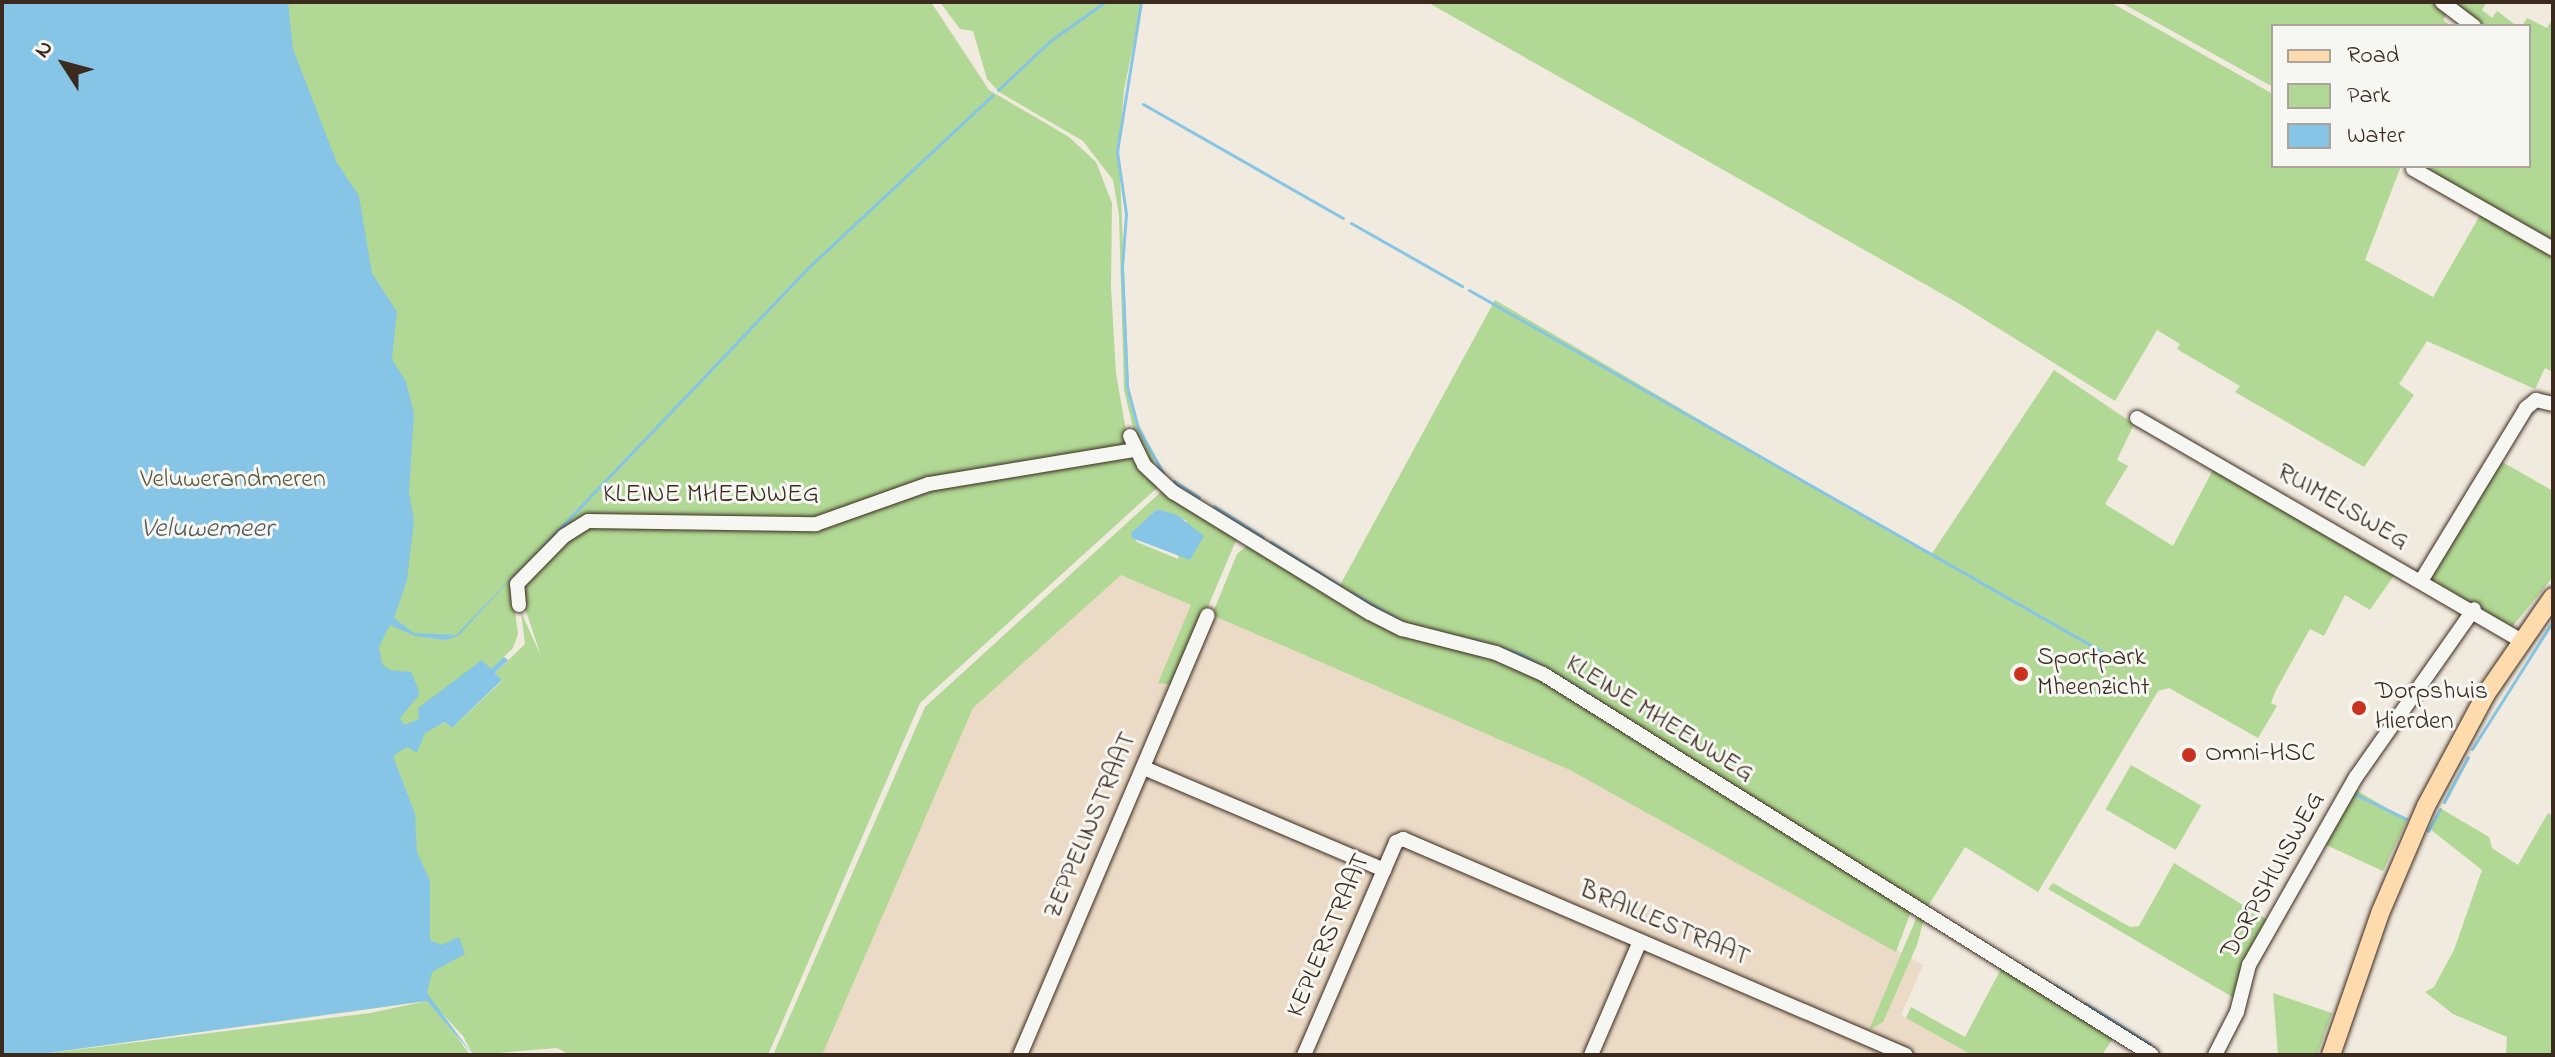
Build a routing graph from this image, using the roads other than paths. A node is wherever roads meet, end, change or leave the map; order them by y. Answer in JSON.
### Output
{"nodes":[{"id":1,"x":2442,"y":2,"type":"edge"},
{"id":2,"x":2471,"y":24,"type":"edge"},
{"id":3,"x":2413,"y":169,"type":"dead end"},
{"id":4,"x":2553,"y":249,"type":"edge"},
{"id":5,"x":2553,"y":404,"type":"edge"},
{"id":6,"x":2137,"y":418,"type":"dead end"},
{"id":7,"x":2421,"y":581,"type":"junction"},
{"id":8,"x":2553,"y":597,"type":"edge"},
{"id":9,"x":519,"y":605,"type":"dead end"},
{"id":10,"x":2474,"y":609,"type":"junction"},
{"id":11,"x":1208,"y":615,"type":"dead end"},
{"id":12,"x":2522,"y":641,"type":"junction"},
{"id":13,"x":1144,"y":768,"type":"junction"},
{"id":14,"x":1403,"y":839,"type":"joint"},
{"id":15,"x":1384,"y":870,"type":"junction"},
{"id":16,"x":1640,"y":941,"type":"junction"},
{"id":17,"x":1020,"y":1055,"type":"edge"},
{"id":18,"x":1304,"y":1055,"type":"edge"},
{"id":19,"x":1591,"y":1055,"type":"edge"},
{"id":20,"x":1906,"y":1055,"type":"edge"},
{"id":21,"x":2152,"y":1055,"type":"edge"},
{"id":22,"x":2215,"y":1055,"type":"edge"},
{"id":23,"x":2331,"y":1055,"type":"edge"}],
"edges":[{"from":1,"to":2,"type":"street"},
{"from":3,"to":4,"type":"street"},
{"from":5,"to":7,"type":"street"},
{"from":6,"to":7,"type":"street","name":"RUIMELSWEG"},
{"from":7,"to":10,"type":"street","name":"RUIMELSWEG"},
{"from":8,"to":12,"type":"main road"},
{"from":9,"to":21,"type":"street","name":"KLEINE MHEENWEG"},
{"from":10,"to":12,"type":"street","name":"RUIMELSWEG"},
{"from":10,"to":22,"type":"street","name":"DORPSHUISWEG"},
{"from":11,"to":13,"type":"street","name":"ZEPPELINSTRAAT"},
{"from":12,"to":23,"type":"main road"},
{"from":13,"to":15,"type":"street"},
{"from":13,"to":17,"type":"street","name":"ZEPPELINSTRAAT"},
{"from":14,"to":15,"type":"street","name":"KEPLERSTRAAT"},
{"from":14,"to":16,"type":"street","name":"BRAILLESTRAAT"},
{"from":15,"to":18,"type":"street","name":"KEPLERSTRAAT"},
{"from":16,"to":19,"type":"street"},
{"from":16,"to":20,"type":"street","name":"BRAILLESTRAAT"}]}
